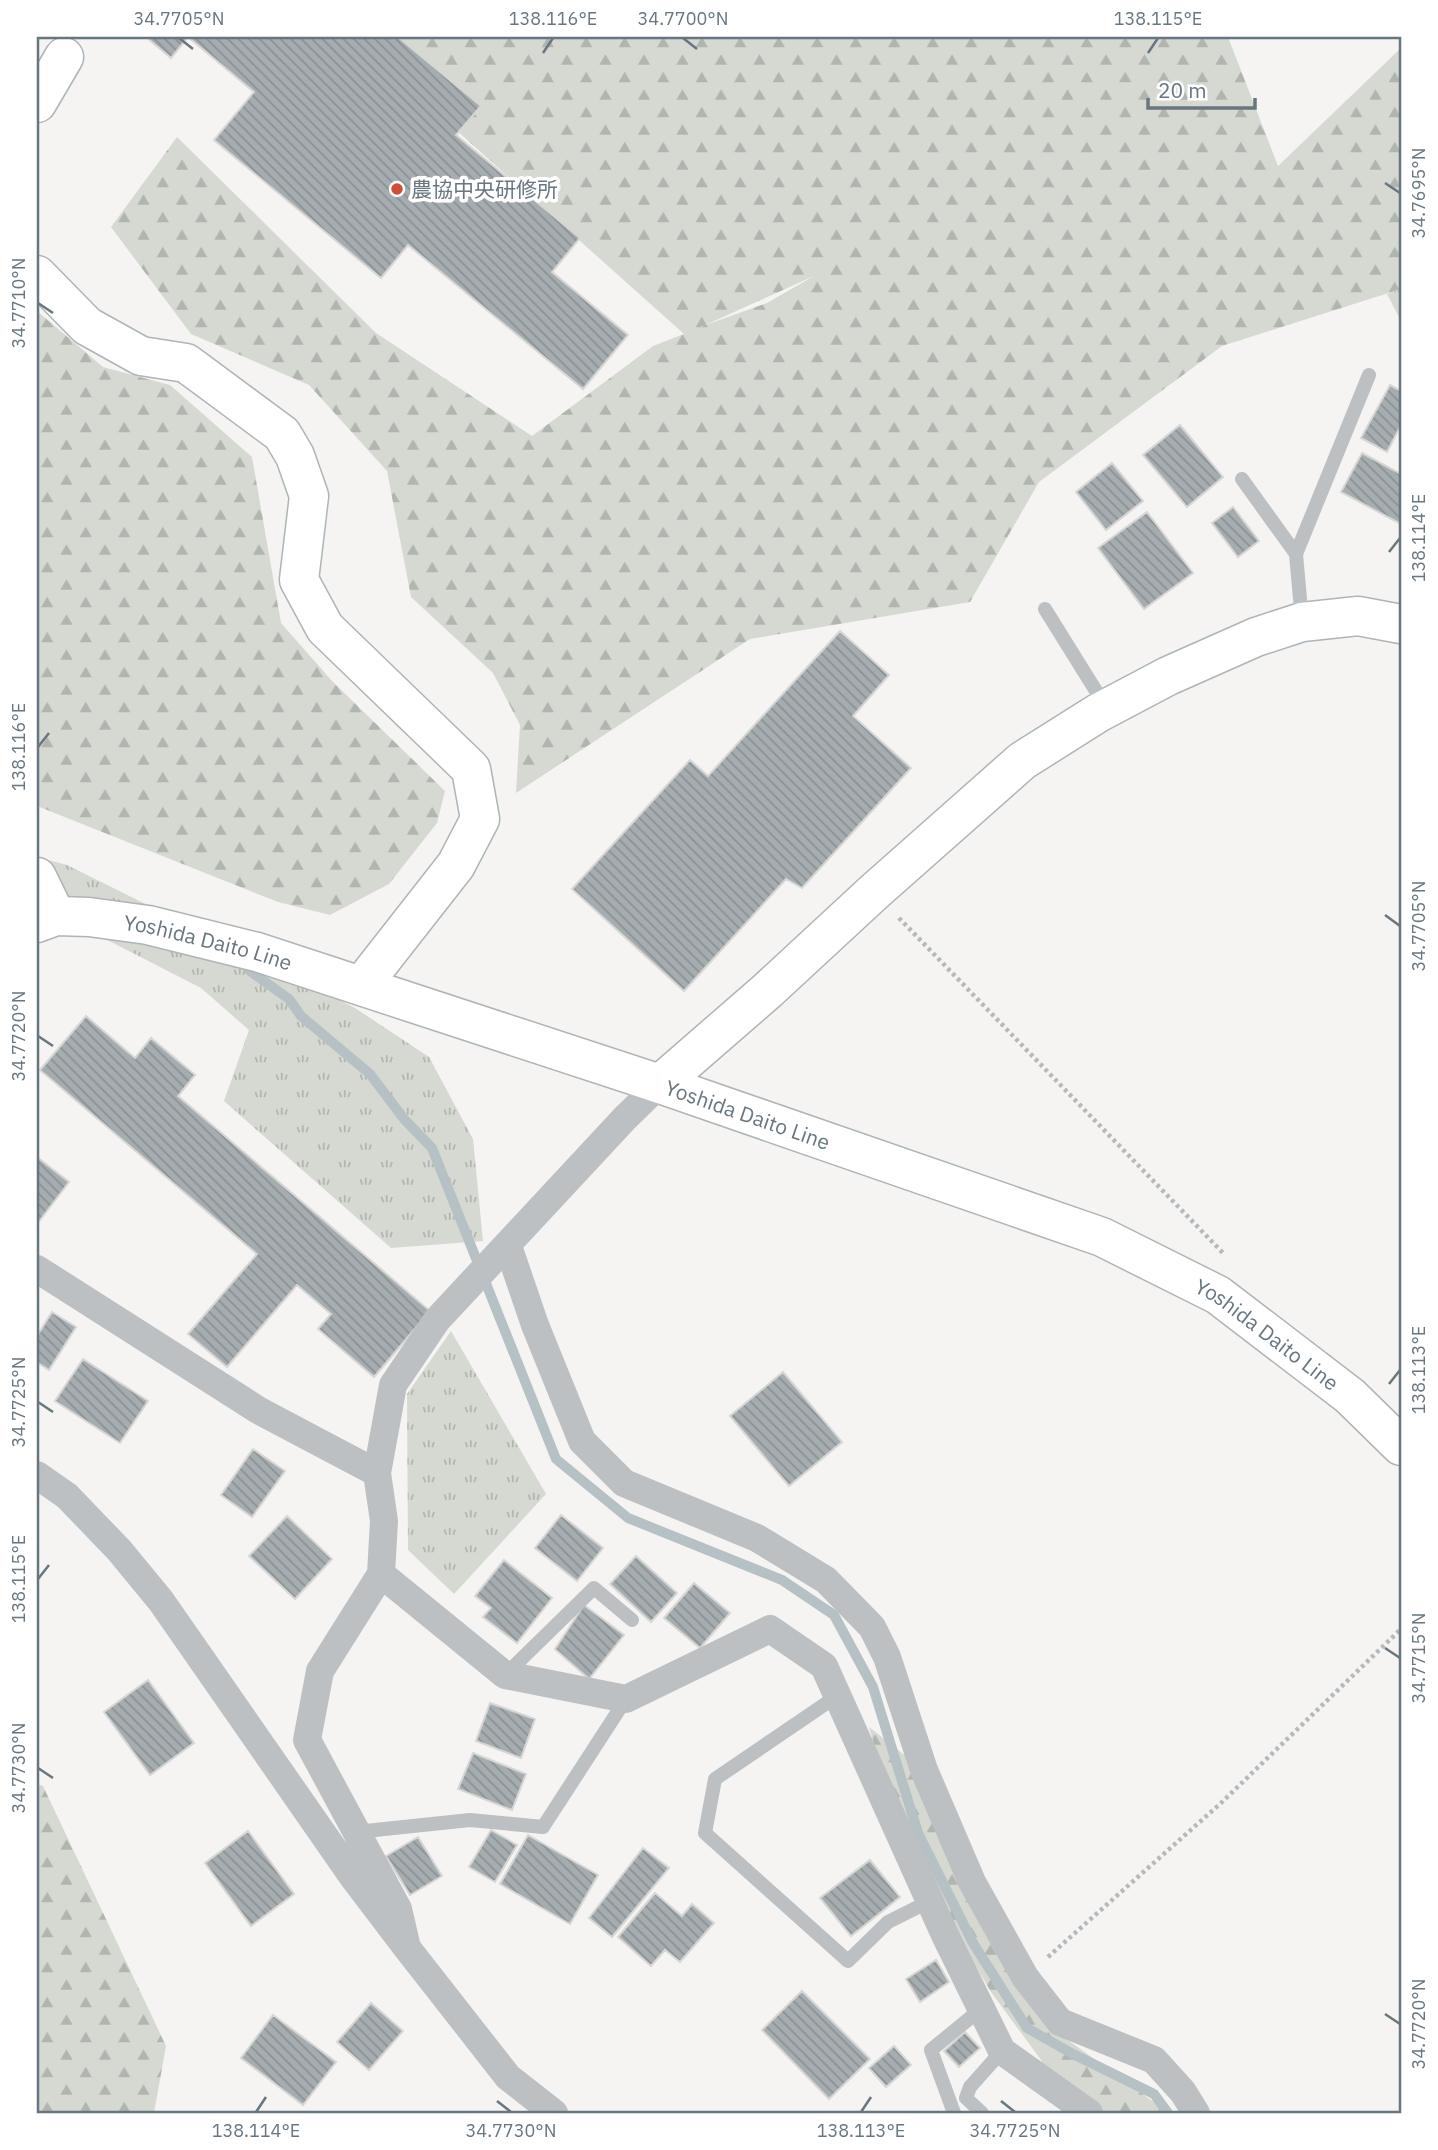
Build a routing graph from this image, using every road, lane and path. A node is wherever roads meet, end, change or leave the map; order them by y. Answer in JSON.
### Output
{"nodes":[{"id":1,"x":64,"y":57,"type":"dead end"},
{"id":2,"x":37,"y":103,"type":"edge"},
{"id":3,"x":37,"y":275,"type":"edge"},
{"id":4,"x":1369,"y":375,"type":"dead end"},
{"id":5,"x":1242,"y":479,"type":"dead end"},
{"id":6,"x":1296,"y":554,"type":"junction"},
{"id":7,"x":1045,"y":609,"type":"dead end"},
{"id":8,"x":1302,"y":622,"type":"junction"},
{"id":9,"x":1401,"y":624,"type":"edge"},
{"id":10,"x":1107,"y":708,"type":"junction"},
{"id":11,"x":37,"y":877,"type":"edge"},
{"id":12,"x":874,"y":892,"type":"junction"},
{"id":13,"x":46,"y":919,"type":"edge"},
{"id":14,"x":362,"y":985,"type":"junction"},
{"id":15,"x":660,"y":1084,"type":"junction"},
{"id":16,"x":504,"y":1251,"type":"junction"},
{"id":17,"x":1231,"y":1262,"type":"dead end"},
{"id":18,"x":37,"y":1269,"type":"edge"},
{"id":19,"x":1401,"y":1446,"type":"edge"},
{"id":20,"x":377,"y":1473,"type":"junction"},
{"id":21,"x":37,"y":1475,"type":"edge"},
{"id":22,"x":381,"y":1574,"type":"junction"},
{"id":23,"x":632,"y":1620,"type":"dead end"},
{"id":24,"x":1401,"y":1629,"type":"edge"},
{"id":25,"x":505,"y":1675,"type":"junction"},
{"id":26,"x":837,"y":1696,"type":"junction"},
{"id":27,"x":626,"y":1699,"type":"junction"},
{"id":28,"x":356,"y":1832,"type":"junction"},
{"id":29,"x":930,"y":1901,"type":"junction"},
{"id":30,"x":407,"y":1948,"type":"junction"},
{"id":31,"x":1025,"y":1977,"type":"junction"},
{"id":32,"x":981,"y":2008,"type":"junction"},
{"id":33,"x":1002,"y":2051,"type":"junction"},
{"id":34,"x":554,"y":2113,"type":"edge"},
{"id":35,"x":954,"y":2113,"type":"edge"},
{"id":36,"x":982,"y":2113,"type":"edge"},
{"id":37,"x":1089,"y":2113,"type":"edge"},
{"id":38,"x":1196,"y":2113,"type":"edge"}],
"edges":[{"from":1,"to":2,"type":"street"},
{"from":3,"to":14,"type":"street"},
{"from":4,"to":6,"type":"lane"},
{"from":5,"to":6,"type":"lane"},
{"from":6,"to":8,"type":"lane"},
{"from":7,"to":10,"type":"lane"},
{"from":8,"to":9,"type":"street"},
{"from":8,"to":10,"type":"street"},
{"from":10,"to":12,"type":"street"},
{"from":11,"to":13,"type":"street"},
{"from":12,"to":15,"type":"street"},
{"from":12,"to":17,"type":"path"},
{"from":13,"to":14,"type":"street","name":"Yoshida Daito Line"},
{"from":14,"to":15,"type":"street","name":"Yoshida Daito Line"},
{"from":15,"to":16,"type":"street"},
{"from":15,"to":19,"type":"street","name":"Yoshida Daito Line"},
{"from":16,"to":20,"type":"street"},
{"from":16,"to":31,"type":"street"},
{"from":18,"to":20,"type":"street"},
{"from":20,"to":22,"type":"street"},
{"from":21,"to":30,"type":"street"},
{"from":22,"to":25,"type":"street"},
{"from":22,"to":28,"type":"street"},
{"from":23,"to":25,"type":"lane"},
{"from":24,"to":31,"type":"path"},
{"from":25,"to":27,"type":"street"},
{"from":26,"to":27,"type":"street"},
{"from":26,"to":29,"type":"street"},
{"from":26,"to":29,"type":"lane"},
{"from":27,"to":28,"type":"lane"},
{"from":28,"to":30,"type":"street"},
{"from":29,"to":32,"type":"street"},
{"from":30,"to":34,"type":"street"},
{"from":31,"to":38,"type":"street"},
{"from":32,"to":33,"type":"street"},
{"from":32,"to":35,"type":"lane"},
{"from":33,"to":36,"type":"lane"},
{"from":33,"to":37,"type":"street"}]}
